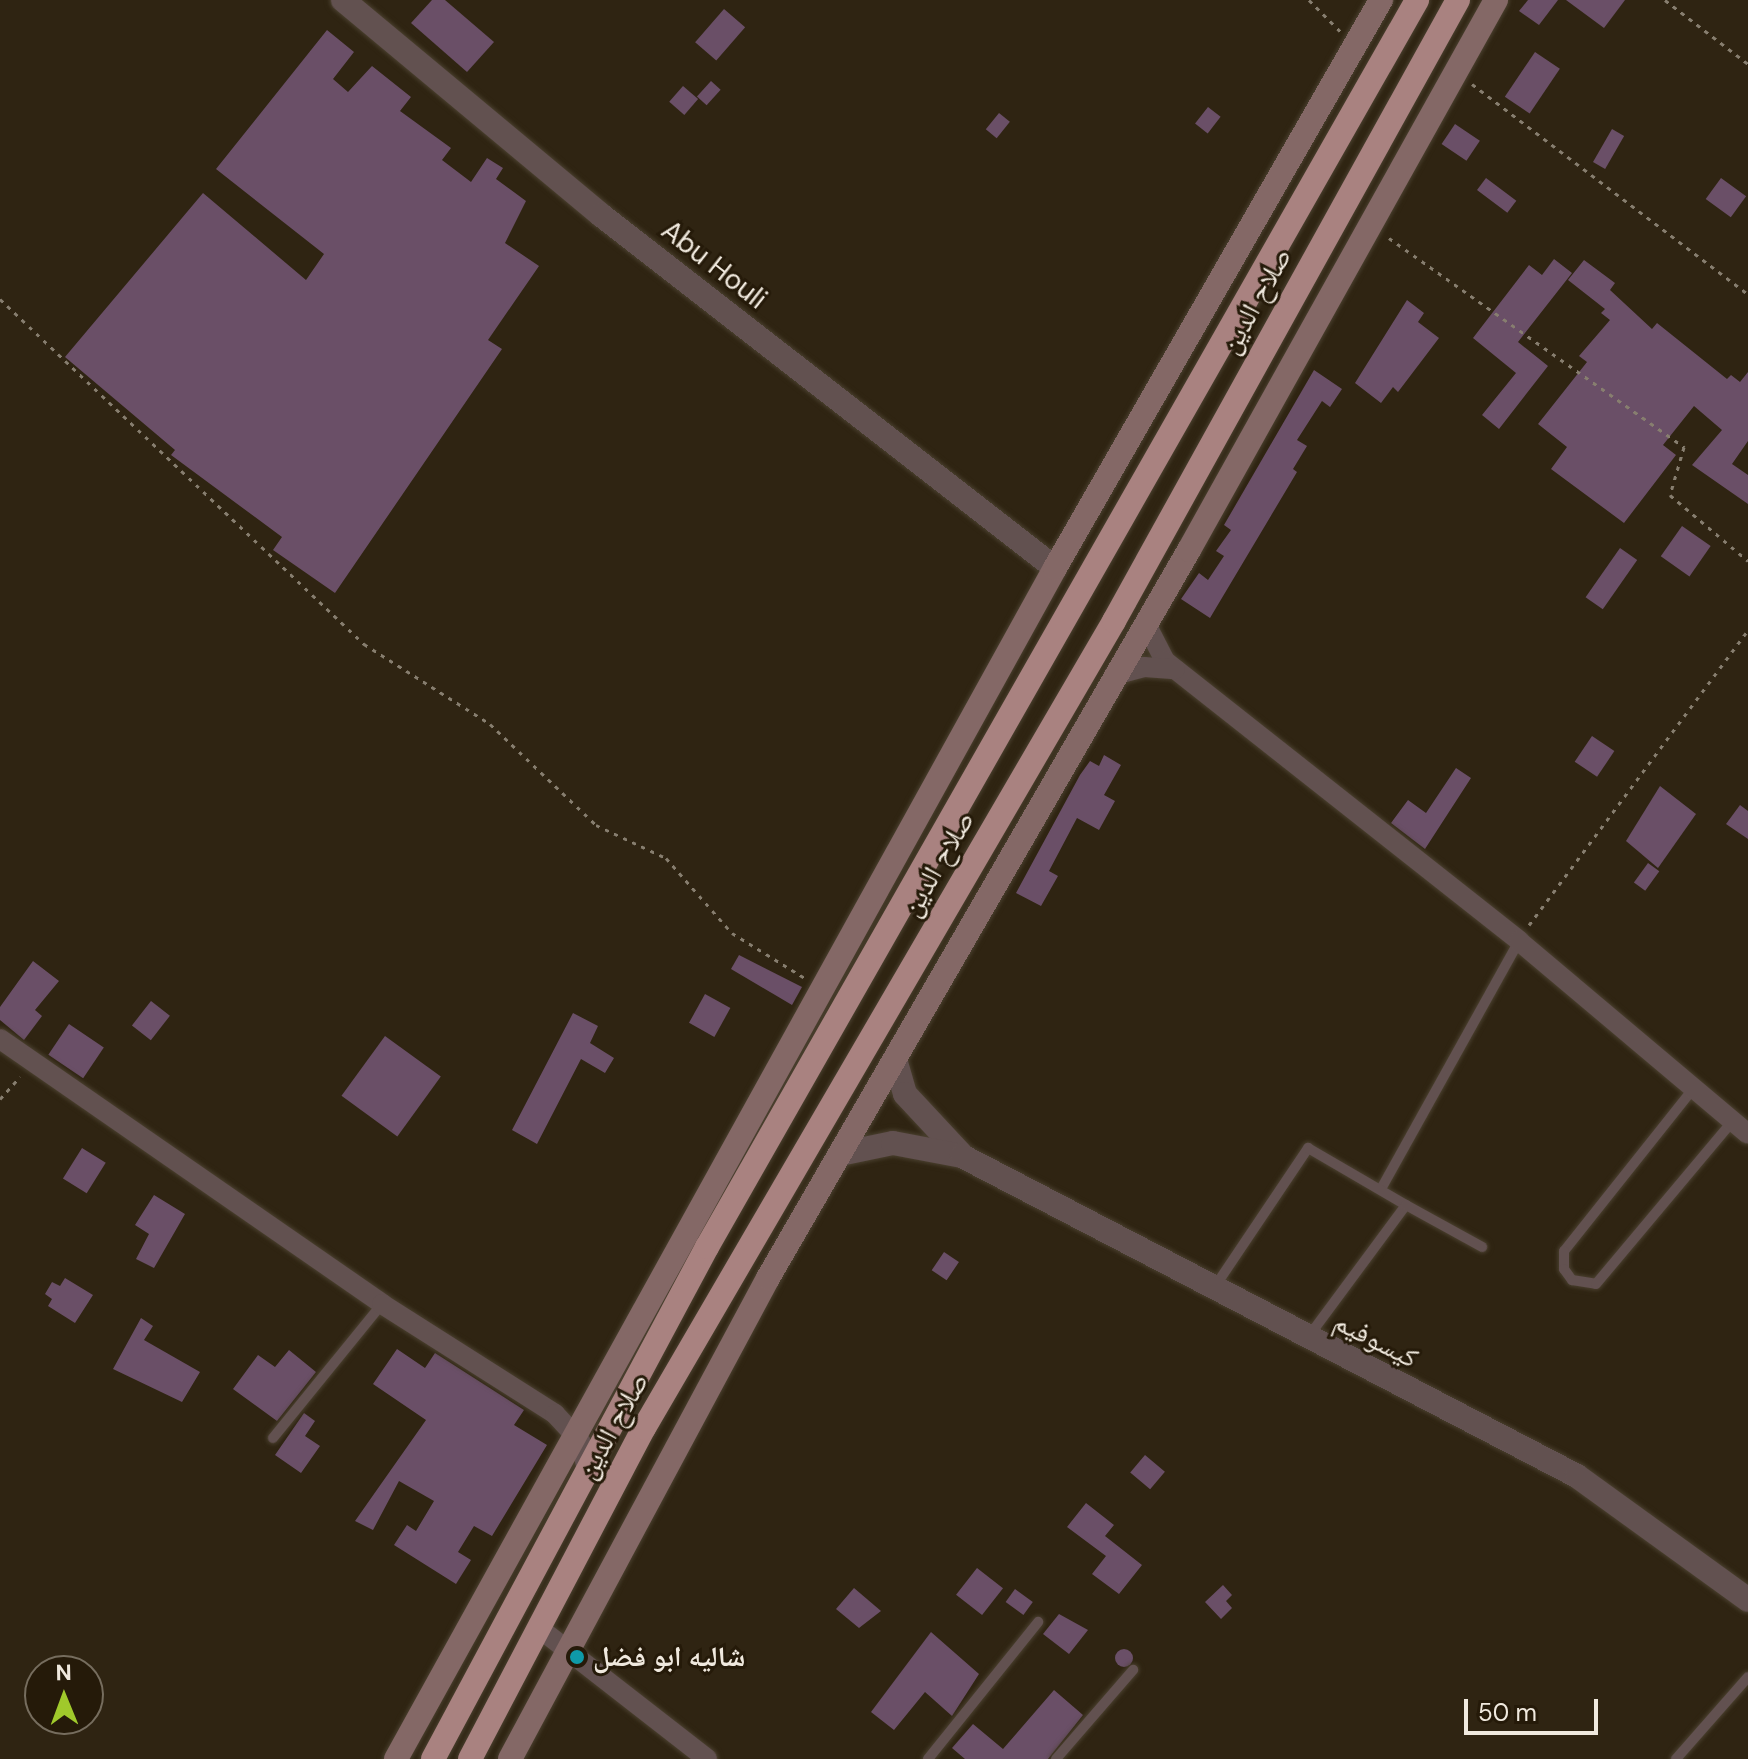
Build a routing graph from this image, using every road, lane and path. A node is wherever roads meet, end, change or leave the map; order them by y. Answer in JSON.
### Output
{"nodes":[{"id":1,"x":343,"y":0,"type":"edge"},
{"id":2,"x":1309,"y":0,"type":"edge"},
{"id":3,"x":1381,"y":0,"type":"edge"},
{"id":4,"x":1417,"y":0,"type":"edge"},
{"id":5,"x":1458,"y":0,"type":"edge"},
{"id":6,"x":1496,"y":0,"type":"edge"},
{"id":7,"x":1665,"y":0,"type":"edge"},
{"id":8,"x":1355,"y":46,"type":"junction"},
{"id":9,"x":1748,"y":64,"type":"edge"},
{"id":10,"x":1456,"y":72,"type":"junction"},
{"id":11,"x":1357,"y":104,"type":"junction"},
{"id":12,"x":1389,"y":126,"type":"junction"},
{"id":13,"x":1369,"y":224,"type":"junction"},
{"id":14,"x":1748,"y":294,"type":"edge"},
{"id":15,"x":0,"y":299,"type":"edge"},
{"id":16,"x":1748,"y":561,"type":"edge"},
{"id":17,"x":1055,"y":568,"type":"junction"},
{"id":18,"x":1146,"y":624,"type":"junction"},
{"id":19,"x":1748,"y":630,"type":"edge"},
{"id":20,"x":1175,"y":669,"type":"junction"},
{"id":21,"x":1114,"y":675,"type":"junction"},
{"id":22,"x":1519,"y":941,"type":"junction"},
{"id":23,"x":823,"y":985,"type":"junction"},
{"id":24,"x":0,"y":1039,"type":"edge"},
{"id":25,"x":895,"y":1059,"type":"junction"},
{"id":26,"x":33,"y":1062,"type":"junction"},
{"id":27,"x":1693,"y":1089,"type":"junction"},
{"id":28,"x":0,"y":1099,"type":"edge"},
{"id":29,"x":1740,"y":1127,"type":"edge"},
{"id":30,"x":840,"y":1154,"type":"junction"},
{"id":31,"x":962,"y":1156,"type":"junction"},
{"id":32,"x":1381,"y":1189,"type":"junction"},
{"id":33,"x":1406,"y":1205,"type":"junction"},
{"id":34,"x":1482,"y":1247,"type":"dead end"},
{"id":35,"x":1213,"y":1289,"type":"junction"},
{"id":36,"x":382,"y":1304,"type":"junction"},
{"id":37,"x":1308,"y":1339,"type":"junction"},
{"id":38,"x":573,"y":1432,"type":"junction"},
{"id":39,"x":273,"y":1438,"type":"dead end"},
{"id":40,"x":587,"y":1470,"type":"junction"},
{"id":41,"x":1748,"y":1600,"type":"edge"},
{"id":42,"x":1038,"y":1622,"type":"dead end"},
{"id":43,"x":539,"y":1628,"type":"junction"},
{"id":44,"x":570,"y":1650,"type":"junction"},
{"id":45,"x":1133,"y":1670,"type":"dead end"},
{"id":46,"x":1748,"y":1677,"type":"edge"},
{"id":47,"x":396,"y":1759,"type":"edge"},
{"id":48,"x":433,"y":1759,"type":"edge"},
{"id":49,"x":470,"y":1759,"type":"edge"},
{"id":50,"x":510,"y":1759,"type":"edge"},
{"id":51,"x":707,"y":1759,"type":"edge"},
{"id":52,"x":928,"y":1759,"type":"edge"},
{"id":53,"x":1056,"y":1759,"type":"edge"},
{"id":54,"x":1676,"y":1759,"type":"edge"}],
"edges":[{"from":1,"to":17,"type":"street","name":"Abu Houli"},
{"from":2,"to":8,"type":"path"},
{"from":3,"to":8,"type":"main road"},
{"from":4,"to":11,"type":"highway","name":"صلاح الدين"},
{"from":5,"to":12,"type":"highway","name":"صلاح الدين"},
{"from":6,"to":10,"type":"main road"},
{"from":7,"to":9,"type":"path"},
{"from":8,"to":17,"type":"main road"},
{"from":10,"to":13,"type":"main road"},
{"from":10,"to":14,"type":"path"},
{"from":11,"to":12,"type":"highway"},
{"from":11,"to":40,"type":"highway","name":"صلاح الدين"},
{"from":12,"to":43,"type":"highway","name":"صلاح الدين"},
{"from":13,"to":16,"type":"path"},
{"from":13,"to":18,"type":"main road"},
{"from":15,"to":23,"type":"path"},
{"from":17,"to":23,"type":"main road"},
{"from":18,"to":20,"type":"street"},
{"from":18,"to":21,"type":"main road"},
{"from":19,"to":22,"type":"path"},
{"from":20,"to":21,"type":"street"},
{"from":20,"to":22,"type":"street"},
{"from":21,"to":25,"type":"main road"},
{"from":22,"to":27,"type":"street"},
{"from":22,"to":32,"type":"lane"},
{"from":23,"to":38,"type":"main road"},
{"from":24,"to":26,"type":"street"},
{"from":25,"to":30,"type":"main road"},
{"from":25,"to":31,"type":"street","name":"كيسوفيم"},
{"from":26,"to":28,"type":"path"},
{"from":26,"to":36,"type":"street"},
{"from":27,"to":29,"type":"street"},
{"from":27,"to":29,"type":"lane"},
{"from":30,"to":31,"type":"street","name":"كيسوفيم"},
{"from":30,"to":44,"type":"main road"},
{"from":31,"to":35,"type":"street","name":"كيسوفيم"},
{"from":32,"to":33,"type":"lane"},
{"from":32,"to":35,"type":"lane"},
{"from":33,"to":34,"type":"lane"},
{"from":33,"to":37,"type":"lane"},
{"from":35,"to":37,"type":"street","name":"كيسوفيم"},
{"from":36,"to":38,"type":"street"},
{"from":36,"to":39,"type":"lane"},
{"from":37,"to":41,"type":"street","name":"كيسوفيم"},
{"from":38,"to":40,"type":"street"},
{"from":38,"to":47,"type":"main road"},
{"from":40,"to":48,"type":"highway","name":"صلاح الدين"},
{"from":42,"to":52,"type":"lane"},
{"from":43,"to":44,"type":"street"},
{"from":43,"to":49,"type":"highway","name":"صلاح الدين"},
{"from":44,"to":50,"type":"main road"},
{"from":44,"to":51,"type":"street"},
{"from":45,"to":53,"type":"lane"},
{"from":46,"to":54,"type":"lane"}]}
